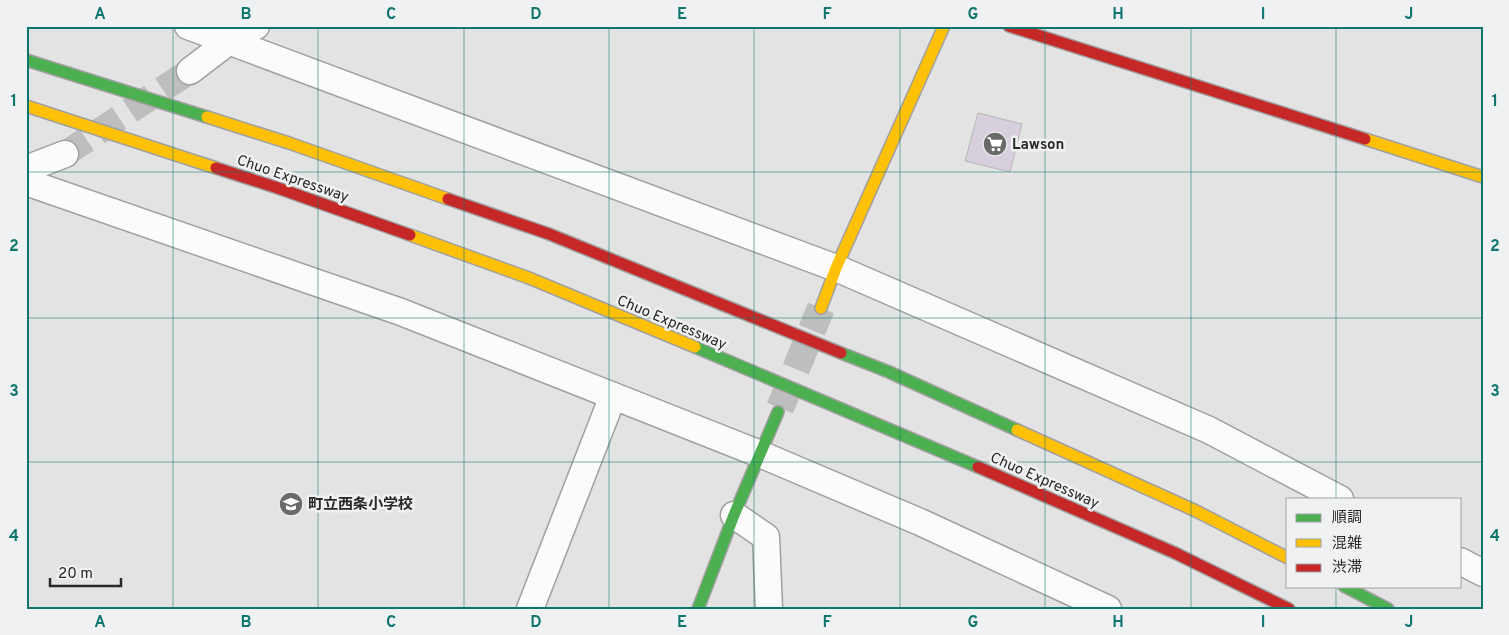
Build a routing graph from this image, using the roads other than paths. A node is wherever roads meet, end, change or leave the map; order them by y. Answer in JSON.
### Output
{"nodes":[{"id":1,"x":188,"y":26,"type":"edge"},
{"id":2,"x":256,"y":26,"type":"edge"},
{"id":3,"x":944,"y":26,"type":"edge"},
{"id":4,"x":1009,"y":26,"type":"edge"},
{"id":5,"x":228,"y":42,"type":"junction"},
{"id":6,"x":26,"y":60,"type":"edge"},
{"id":7,"x":190,"y":71,"type":"tunnel mouth"},
{"id":8,"x":26,"y":106,"type":"edge"},
{"id":9,"x":65,"y":154,"type":"tunnel mouth"},
{"id":10,"x":26,"y":169,"type":"edge"},
{"id":11,"x":1483,"y":177,"type":"edge"},
{"id":12,"x":26,"y":182,"type":"edge"},
{"id":13,"x":836,"y":268,"type":"junction"},
{"id":14,"x":821,"y":308,"type":"tunnel mouth"},
{"id":15,"x":613,"y":396,"type":"junction"},
{"id":16,"x":778,"y":412,"type":"tunnel mouth"},
{"id":17,"x":760,"y":454,"type":"junction"},
{"id":18,"x":1338,"y":498,"type":"edge"},
{"id":19,"x":734,"y":515,"type":"junction"},
{"id":20,"x":1286,"y":557,"type":"edge"},
{"id":21,"x":1462,"y":562,"type":"edge"},
{"id":22,"x":1483,"y":573,"type":"edge"},
{"id":23,"x":1348,"y":588,"type":"edge"},
{"id":24,"x":530,"y":609,"type":"edge"},
{"id":25,"x":698,"y":609,"type":"edge"},
{"id":26,"x":770,"y":609,"type":"edge"},
{"id":27,"x":1108,"y":609,"type":"edge"},
{"id":28,"x":1289,"y":609,"type":"edge"},
{"id":29,"x":1388,"y":609,"type":"edge"}],
"edges":[{"from":1,"to":5,"type":"street"},
{"from":2,"to":5,"type":"street"},
{"from":3,"to":13,"type":"main road"},
{"from":4,"to":11,"type":"main road"},
{"from":5,"to":7,"type":"street"},
{"from":5,"to":13,"type":"street"},
{"from":6,"to":20,"type":"main road","name":"Chuo Expressway"},
{"from":8,"to":28,"type":"main road","name":"Chuo Expressway"},
{"from":9,"to":10,"type":"street"},
{"from":12,"to":15,"type":"street"},
{"from":13,"to":14,"type":"main road"},
{"from":13,"to":18,"type":"street"},
{"from":15,"to":17,"type":"street"},
{"from":15,"to":24,"type":"street"},
{"from":16,"to":17,"type":"main road"},
{"from":17,"to":19,"type":"main road"},
{"from":17,"to":27,"type":"street"},
{"from":19,"to":25,"type":"main road"},
{"from":19,"to":26,"type":"street"},
{"from":21,"to":22,"type":"street"},
{"from":23,"to":29,"type":"main road"}]}
